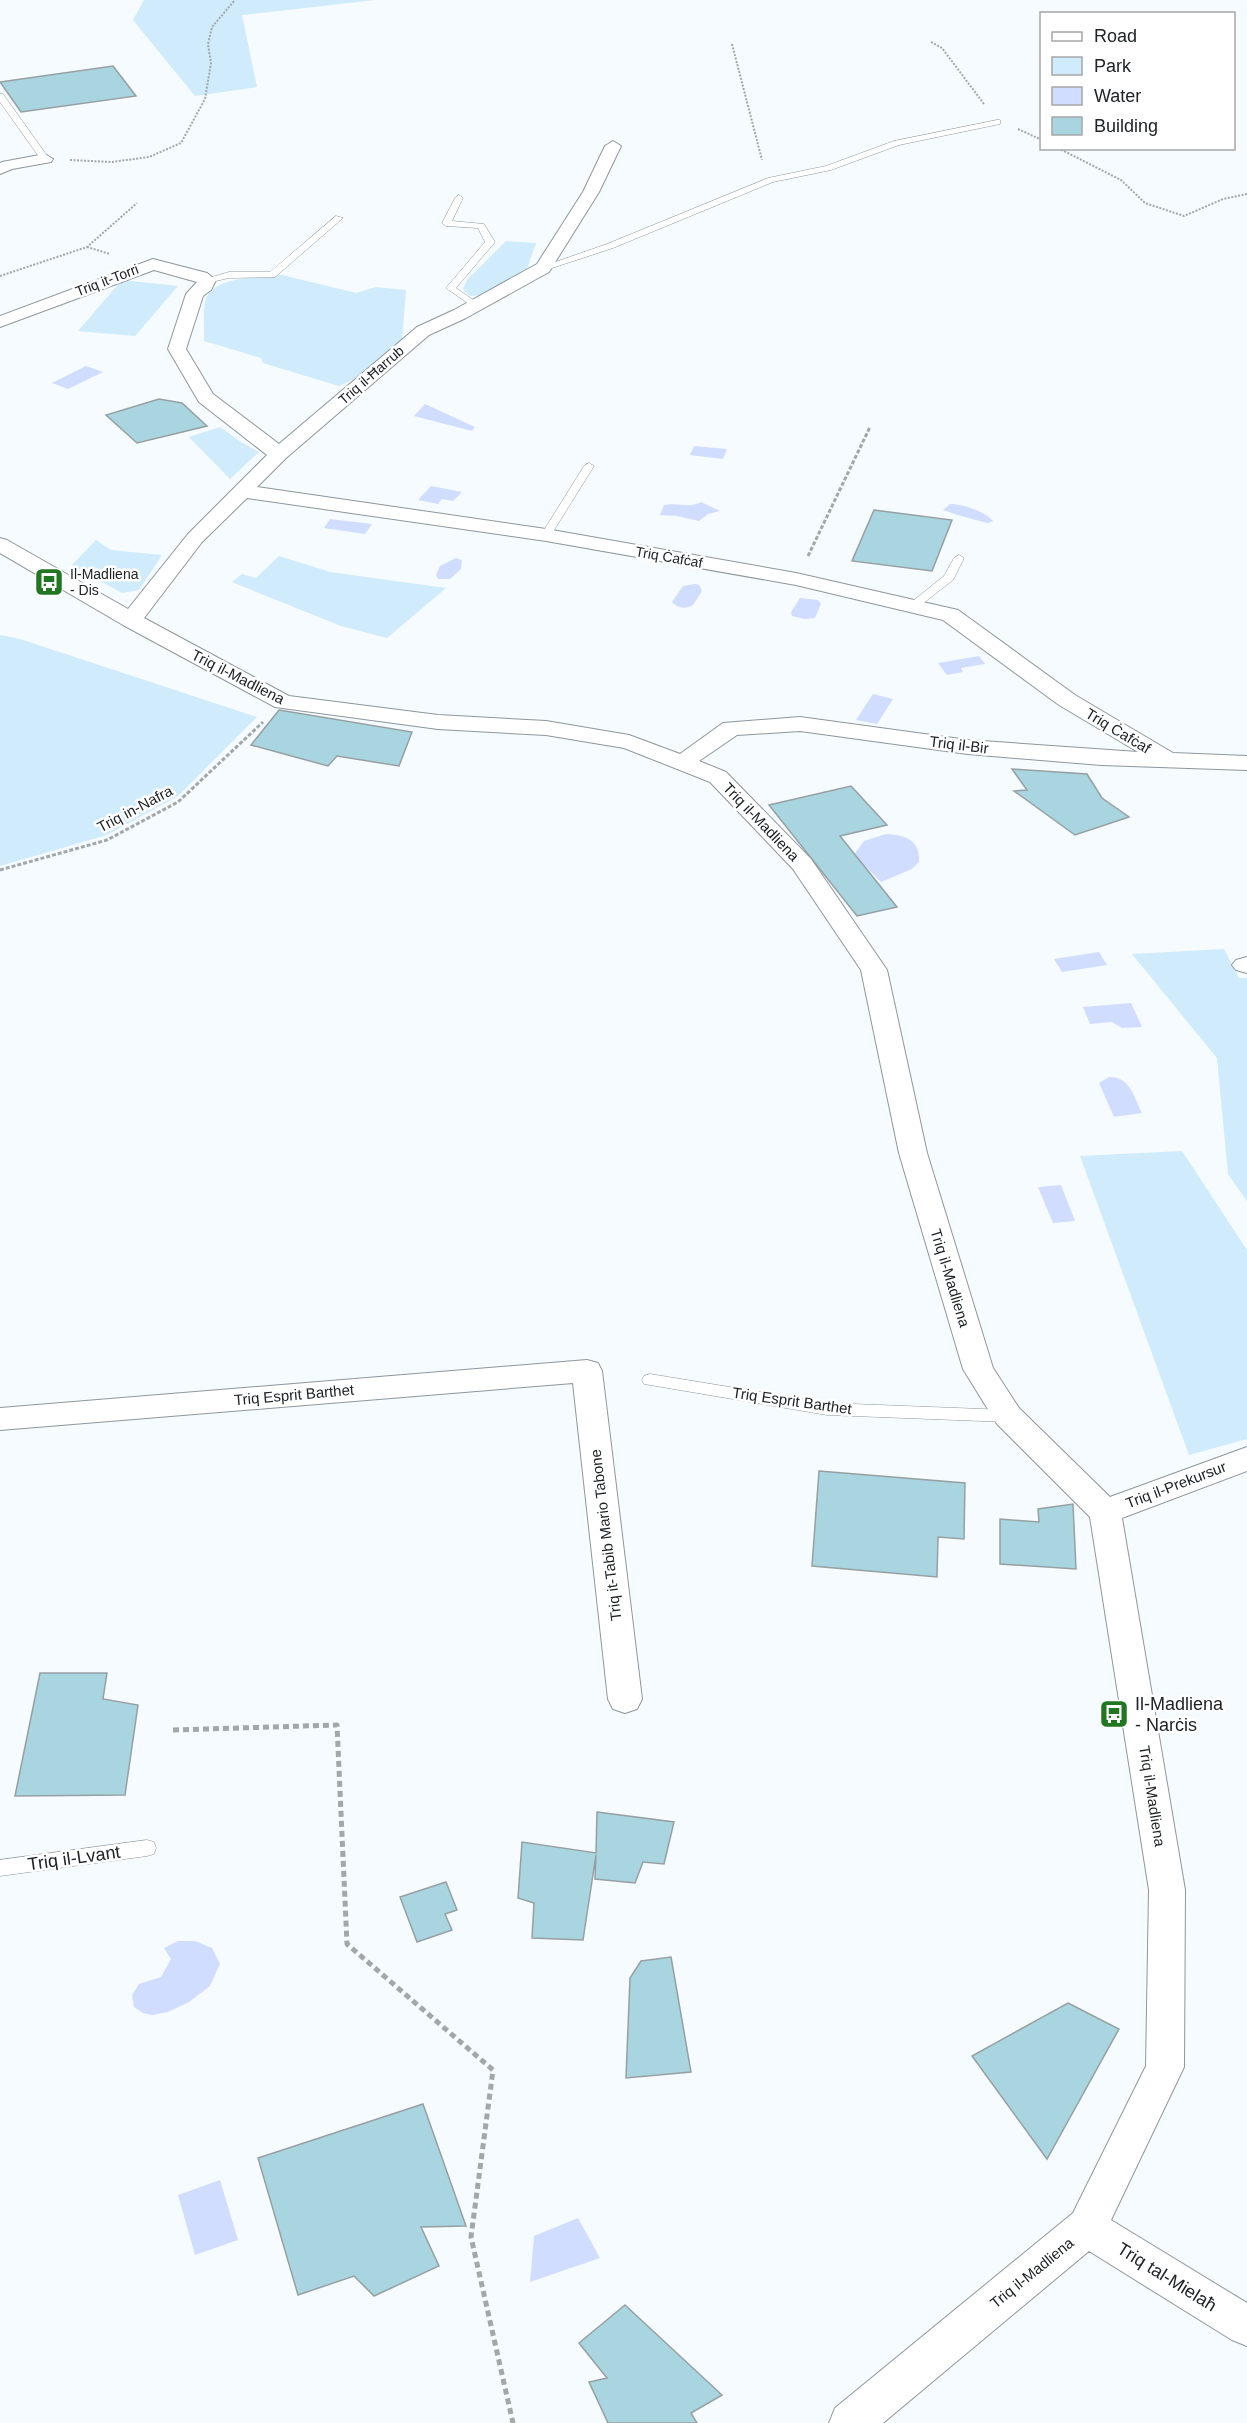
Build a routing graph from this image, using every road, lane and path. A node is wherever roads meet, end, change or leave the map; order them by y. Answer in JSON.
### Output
{"nodes":[{"id":1,"x":235,"y":0,"type":"edge"},
{"id":2,"x":931,"y":42,"type":"dead end"},
{"id":3,"x":732,"y":44,"type":"dead end"},
{"id":4,"x":0,"y":96,"type":"edge"},
{"id":5,"x":997,"y":122,"type":"junction"},
{"id":6,"x":1040,"y":140,"type":"edge"},
{"id":7,"x":613,"y":146,"type":"dead end"},
{"id":8,"x":1062,"y":150,"type":"edge"},
{"id":9,"x":45,"y":159,"type":"junction"},
{"id":10,"x":0,"y":169,"type":"edge"},
{"id":11,"x":771,"y":180,"type":"junction"},
{"id":12,"x":1247,"y":195,"type":"edge"},
{"id":13,"x":459,"y":198,"type":"dead end"},
{"id":14,"x":137,"y":203,"type":"dead end"},
{"id":15,"x":339,"y":218,"type":"dead end"},
{"id":16,"x":543,"y":268,"type":"junction"},
{"id":17,"x":0,"y":276,"type":"edge"},
{"id":18,"x":207,"y":280,"type":"junction"},
{"id":19,"x":476,"y":306,"type":"junction"},
{"id":20,"x":0,"y":322,"type":"edge"},
{"id":21,"x":870,"y":427,"type":"dead end"},
{"id":22,"x":279,"y":454,"type":"junction"},
{"id":23,"x":589,"y":466,"type":"dead end"},
{"id":24,"x":243,"y":491,"type":"junction"},
{"id":25,"x":546,"y":535,"type":"junction"},
{"id":26,"x":0,"y":544,"type":"edge"},
{"id":27,"x":959,"y":558,"type":"dead end"},
{"id":28,"x":796,"y":579,"type":"junction"},
{"id":29,"x":913,"y":606,"type":"junction"},
{"id":30,"x":131,"y":620,"type":"junction"},
{"id":31,"x":1067,"y":700,"type":"junction"},
{"id":32,"x":283,"y":702,"type":"junction"},
{"id":33,"x":1101,"y":758,"type":"junction"},
{"id":34,"x":1169,"y":761,"type":"junction"},
{"id":35,"x":683,"y":762,"type":"junction"},
{"id":36,"x":1247,"y":763,"type":"edge"},
{"id":37,"x":0,"y":870,"type":"edge"},
{"id":38,"x":587,"y":1371,"type":"joint"},
{"id":39,"x":650,"y":1380,"type":"dead end"},
{"id":40,"x":1008,"y":1416,"type":"junction"},
{"id":41,"x":0,"y":1419,"type":"edge"},
{"id":42,"x":1247,"y":1459,"type":"edge"},
{"id":43,"x":1105,"y":1512,"type":"junction"},
{"id":44,"x":625,"y":1699,"type":"dead end"},
{"id":45,"x":173,"y":1730,"type":"dead end"},
{"id":46,"x":147,"y":1848,"type":"dead end"},
{"id":47,"x":0,"y":1868,"type":"edge"},
{"id":48,"x":1087,"y":2227,"type":"junction"},
{"id":49,"x":1247,"y":2326,"type":"edge"},
{"id":50,"x":513,"y":2423,"type":"edge"},
{"id":51,"x":849,"y":2423,"type":"edge"}],
"edges":[{"from":1,"to":9,"type":"path"},
{"from":2,"to":5,"type":"path"},
{"from":3,"to":11,"type":"path"},
{"from":4,"to":9,"type":"lane"},
{"from":5,"to":6,"type":"path"},
{"from":5,"to":11,"type":"lane"},
{"from":7,"to":16,"type":"street","name":"Triq il-Ħarrub"},
{"from":8,"to":12,"type":"path"},
{"from":9,"to":10,"type":"street"},
{"from":11,"to":16,"type":"lane"},
{"from":13,"to":19,"type":"lane"},
{"from":14,"to":17,"type":"path"},
{"from":15,"to":18,"type":"lane"},
{"from":16,"to":19,"type":"street","name":"Triq il-Ħarrub"},
{"from":18,"to":20,"type":"street","name":"Triq it-Torri"},
{"from":18,"to":22,"type":"street"},
{"from":19,"to":22,"type":"street","name":"Triq il-Ħarrub"},
{"from":21,"to":28,"type":"path"},
{"from":22,"to":24,"type":"street","name":"Triq il-Ħarrub"},
{"from":23,"to":25,"type":"lane"},
{"from":24,"to":25,"type":"street","name":"Triq Ċafċaf"},
{"from":24,"to":30,"type":"street","name":"Triq il-Ħarrub"},
{"from":25,"to":28,"type":"street","name":"Triq Ċafċaf"},
{"from":26,"to":30,"type":"street","name":"Triq il-Madliena"},
{"from":27,"to":29,"type":"lane"},
{"from":28,"to":29,"type":"street","name":"Triq Ċafċaf"},
{"from":29,"to":31,"type":"street","name":"Triq Ċafċaf"},
{"from":30,"to":32,"type":"street","name":"Triq il-Madliena"},
{"from":31,"to":33,"type":"street","name":"Triq Ċafċaf"},
{"from":31,"to":34,"type":"street","name":"Triq Ċafċaf"},
{"from":32,"to":35,"type":"street","name":"Triq il-Madliena"},
{"from":32,"to":37,"type":"path","name":"Triq in-Nafra"},
{"from":33,"to":34,"type":"street","name":"Triq il-Bir"},
{"from":33,"to":35,"type":"street","name":"Triq il-Bir"},
{"from":34,"to":36,"type":"street","name":"Triq il-Bir"},
{"from":35,"to":40,"type":"street","name":"Triq il-Madliena"},
{"from":38,"to":41,"type":"street","name":"Triq Esprit Barthet"},
{"from":38,"to":44,"type":"street","name":"Triq it-Tabib Mario Tabone"},
{"from":39,"to":40,"type":"lane","name":"Triq Esprit Barthet"},
{"from":40,"to":43,"type":"street","name":"Triq il-Madliena"},
{"from":42,"to":43,"type":"street","name":"Triq il-Prekursur"},
{"from":43,"to":48,"type":"street","name":"Triq il-Madliena"},
{"from":45,"to":50,"type":"path"},
{"from":46,"to":47,"type":"lane","name":"Triq il-Lvant"},
{"from":48,"to":49,"type":"street","name":"Triq tal-Mielaħ"},
{"from":48,"to":51,"type":"street","name":"Triq il-Madliena"}]}
